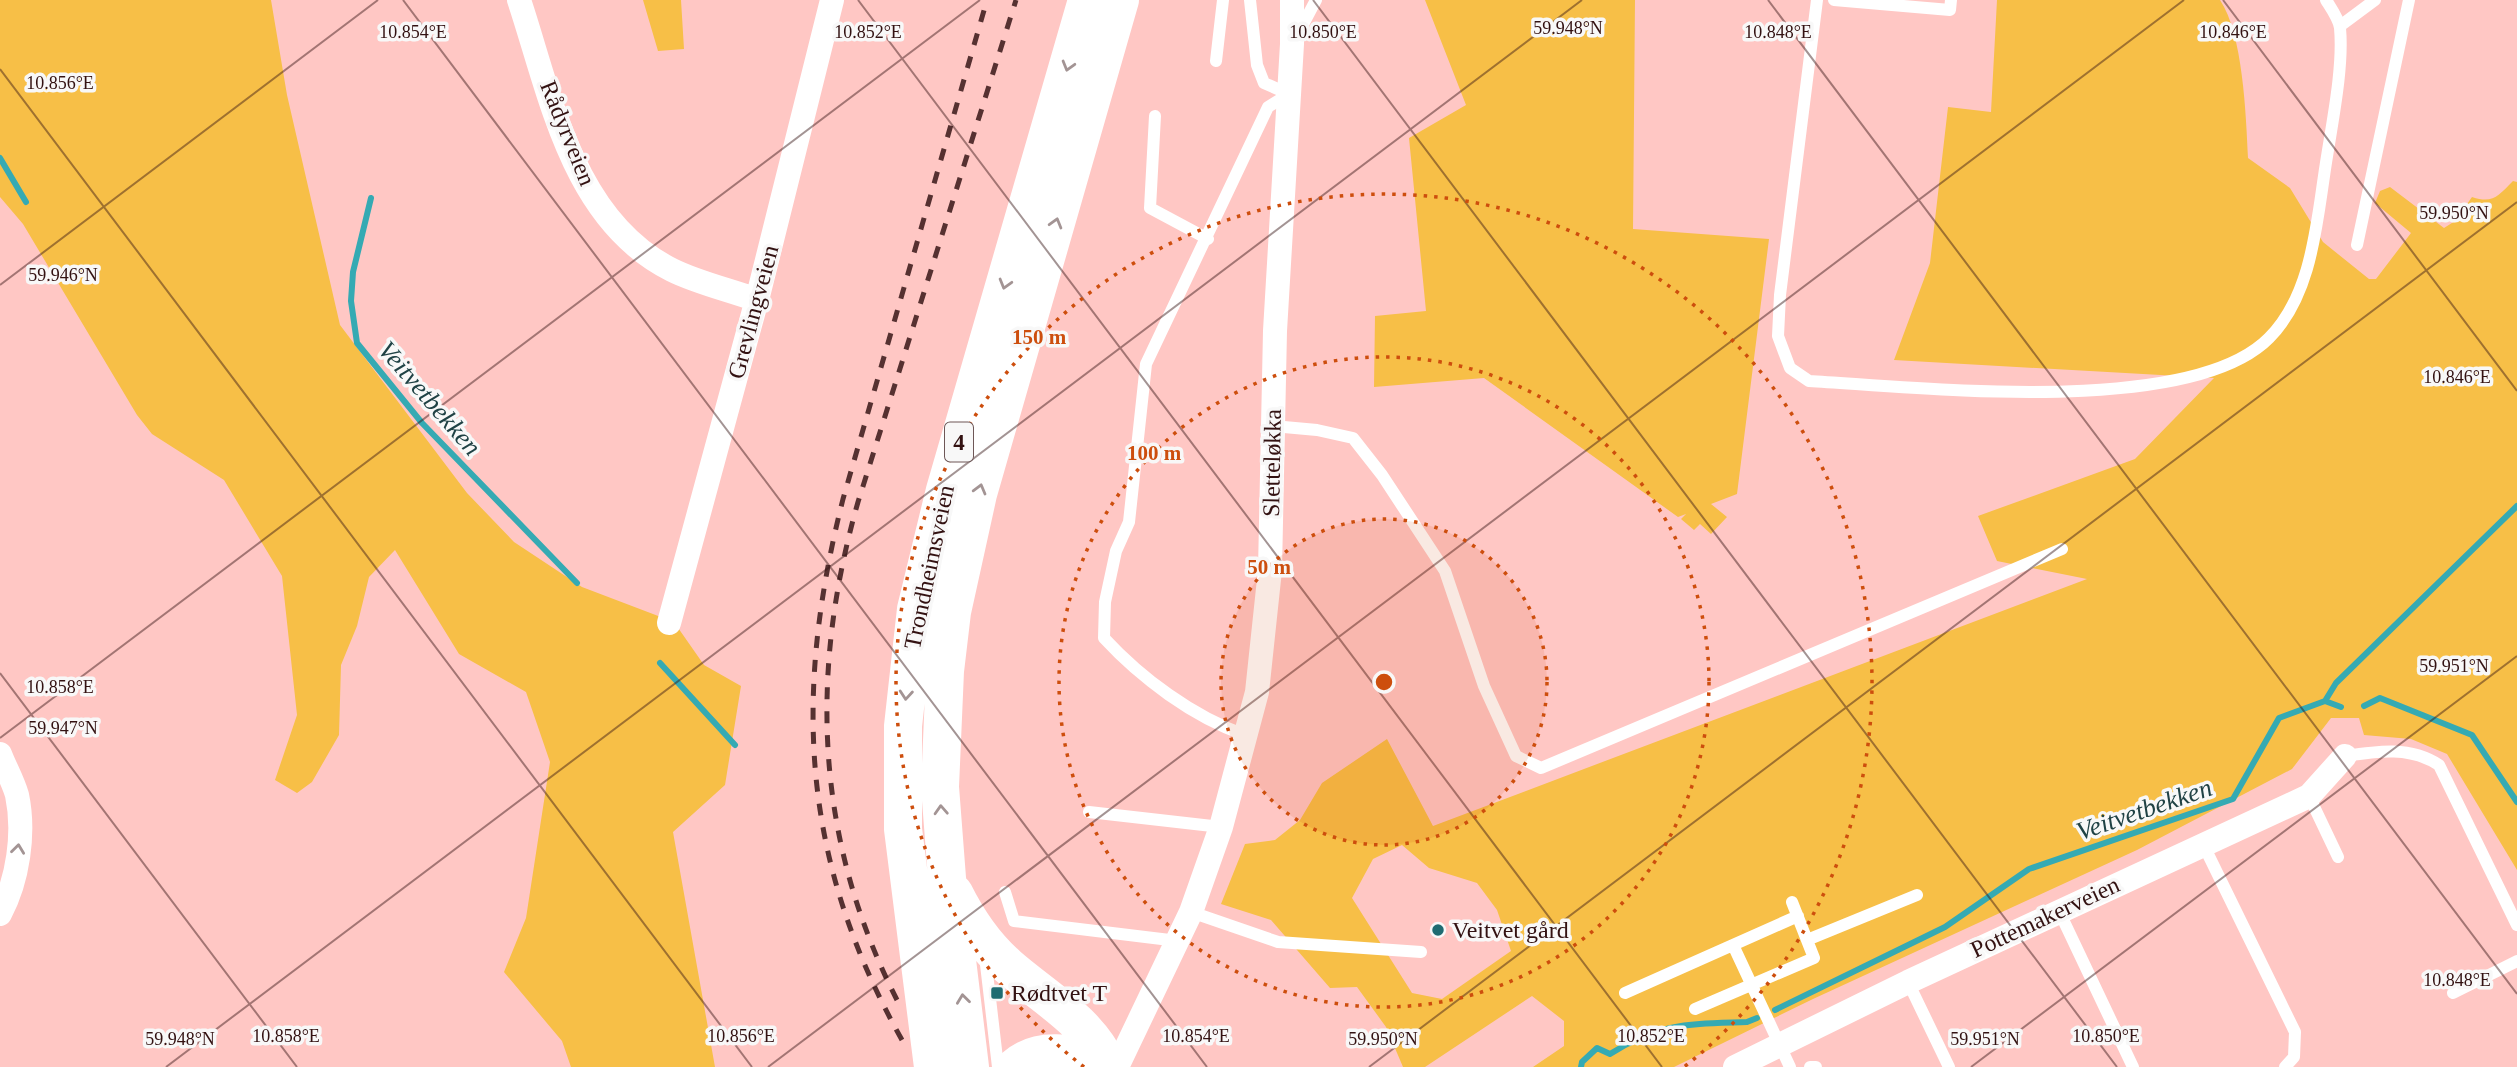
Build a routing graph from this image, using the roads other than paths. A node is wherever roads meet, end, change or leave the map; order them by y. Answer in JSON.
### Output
{"nodes":[{"id":1,"x":519,"y":0,"type":"edge"},
{"id":2,"x":832,"y":0,"type":"edge"},
{"id":3,"x":1087,"y":0,"type":"edge"},
{"id":4,"x":1120,"y":0,"type":"edge"},
{"id":5,"x":1223,"y":0,"type":"edge"},
{"id":6,"x":1251,"y":0,"type":"edge"},
{"id":7,"x":1292,"y":0,"type":"edge"},
{"id":8,"x":1316,"y":0,"type":"edge"},
{"id":9,"x":1817,"y":0,"type":"edge"},
{"id":10,"x":1834,"y":0,"type":"edge"},
{"id":11,"x":1951,"y":0,"type":"edge"},
{"id":12,"x":2326,"y":0,"type":"edge"},
{"id":13,"x":2375,"y":0,"type":"edge"},
{"id":14,"x":2409,"y":0,"type":"edge"},
{"id":15,"x":2340,"y":26,"type":"junction"},
{"id":16,"x":1292,"y":44,"type":"junction"},
{"id":17,"x":1216,"y":61,"type":"dead end"},
{"id":18,"x":1289,"y":94,"type":"junction"},
{"id":19,"x":1156,"y":116,"type":"dead end"},
{"id":20,"x":1208,"y":239,"type":"junction"},
{"id":21,"x":2357,"y":245,"type":"dead end"},
{"id":22,"x":757,"y":300,"type":"junction"},
{"id":23,"x":1273,"y":426,"type":"junction"},
{"id":24,"x":2062,"y":549,"type":"dead end"},
{"id":25,"x":669,"y":623,"type":"dead end"},
{"id":26,"x":1245,"y":735,"type":"junction"},
{"id":27,"x":0,"y":754,"type":"edge"},
{"id":28,"x":2345,"y":756,"type":"joint"},
{"id":29,"x":2309,"y":796,"type":"junction"},
{"id":30,"x":1088,"y":811,"type":"dead end"},
{"id":31,"x":1221,"y":827,"type":"junction"},
{"id":32,"x":2203,"y":844,"type":"junction"},
{"id":33,"x":2338,"y":857,"type":"dead end"},
{"id":34,"x":947,"y":878,"type":"junction"},
{"id":35,"x":1005,"y":892,"type":"dead end"},
{"id":36,"x":1917,"y":895,"type":"dead end"},
{"id":37,"x":1792,"y":902,"type":"dead end"},
{"id":38,"x":2059,"y":911,"type":"junction"},
{"id":39,"x":1191,"y":912,"type":"junction"},
{"id":40,"x":0,"y":914,"type":"edge"},
{"id":41,"x":1798,"y":916,"type":"junction"},
{"id":42,"x":2517,"y":925,"type":"edge"},
{"id":43,"x":984,"y":940,"type":"junction"},
{"id":44,"x":1807,"y":940,"type":"junction"},
{"id":45,"x":1178,"y":941,"type":"junction"},
{"id":46,"x":1733,"y":945,"type":"junction"},
{"id":47,"x":1421,"y":952,"type":"dead end"},
{"id":48,"x":2517,"y":961,"type":"edge"},
{"id":49,"x":1908,"y":982,"type":"junction"},
{"id":50,"x":1751,"y":985,"type":"junction"},
{"id":51,"x":1625,"y":993,"type":"dead end"},
{"id":52,"x":2453,"y":993,"type":"dead end"},
{"id":53,"x":1695,"y":1009,"type":"dead end"},
{"id":54,"x":1784,"y":1056,"type":"edge"},
{"id":55,"x":933,"y":1067,"type":"edge"},
{"id":56,"x":970,"y":1067,"type":"edge"},
{"id":57,"x":998,"y":1067,"type":"edge"},
{"id":58,"x":1015,"y":1067,"type":"edge"},
{"id":59,"x":1117,"y":1067,"type":"edge"},
{"id":60,"x":1735,"y":1067,"type":"edge"},
{"id":61,"x":1949,"y":1067,"type":"edge"},
{"id":62,"x":2133,"y":1067,"type":"edge"},
{"id":63,"x":2286,"y":1067,"type":"edge"}],
"edges":[{"from":1,"to":22,"type":"street","name":"Rådyrveien"},
{"from":2,"to":22,"type":"street","name":"Grevlingveien"},
{"from":3,"to":55,"type":"highway","name":"Trondheimsveien","number":"4","one_way":true},
{"from":34,"to":4,"type":"highway","name":"Trondheimsveien","number":"4","one_way":true},
{"from":5,"to":17,"type":"lane"},
{"from":6,"to":18,"type":"lane"},
{"from":7,"to":16,"type":"street","name":"Sletteløkka"},
{"from":8,"to":16,"type":"lane"},
{"from":9,"to":15,"type":"lane"},
{"from":10,"to":11,"type":"lane"},
{"from":12,"to":15,"type":"lane"},
{"from":13,"to":15,"type":"lane"},
{"from":14,"to":21,"type":"lane"},
{"from":16,"to":18,"type":"street","name":"Sletteløkka"},
{"from":18,"to":20,"type":"lane"},
{"from":18,"to":23,"type":"street","name":"Sletteløkka"},
{"from":19,"to":20,"type":"lane"},
{"from":20,"to":26,"type":"lane"},
{"from":22,"to":25,"type":"street","name":"Grevlingveien"},
{"from":23,"to":24,"type":"lane"},
{"from":23,"to":26,"type":"street","name":"Sletteløkka"},
{"from":26,"to":31,"type":"street","name":"Sletteløkka"},
{"from":40,"to":27,"type":"street","one_way":true},
{"from":28,"to":29,"type":"street","name":"Pottemakerveien"},
{"from":28,"to":42,"type":"lane"},
{"from":29,"to":32,"type":"street","name":"Pottemakerveien"},
{"from":29,"to":33,"type":"lane"},
{"from":30,"to":31,"type":"lane"},
{"from":31,"to":39,"type":"street","name":"Sletteløkka"},
{"from":32,"to":38,"type":"street","name":"Pottemakerveien"},
{"from":32,"to":63,"type":"lane"},
{"from":34,"to":43,"type":"highway"},
{"from":56,"to":34,"type":"highway","name":"Trondheimsveien","number":"4","one_way":true},
{"from":35,"to":45,"type":"lane"},
{"from":36,"to":44,"type":"lane"},
{"from":37,"to":41,"type":"lane"},
{"from":38,"to":49,"type":"street","name":"Pottemakerveien"},
{"from":38,"to":62,"type":"lane"},
{"from":39,"to":45,"type":"street","name":"Sletteløkka"},
{"from":39,"to":47,"type":"lane"},
{"from":41,"to":44,"type":"lane"},
{"from":41,"to":46,"type":"lane"},
{"from":43,"to":57,"type":"lane"},
{"from":43,"to":58,"type":"highway"},
{"from":44,"to":50,"type":"lane"},
{"from":45,"to":59,"type":"street","name":"Sletteløkka"},
{"from":46,"to":50,"type":"lane"},
{"from":46,"to":51,"type":"lane"},
{"from":48,"to":52,"type":"lane"},
{"from":49,"to":54,"type":"street","name":"Pottemakerveien"},
{"from":49,"to":61,"type":"lane"},
{"from":50,"to":53,"type":"lane"},
{"from":50,"to":54,"type":"lane"},
{"from":54,"to":60,"type":"street","name":"Pottemakerveien"}]}
